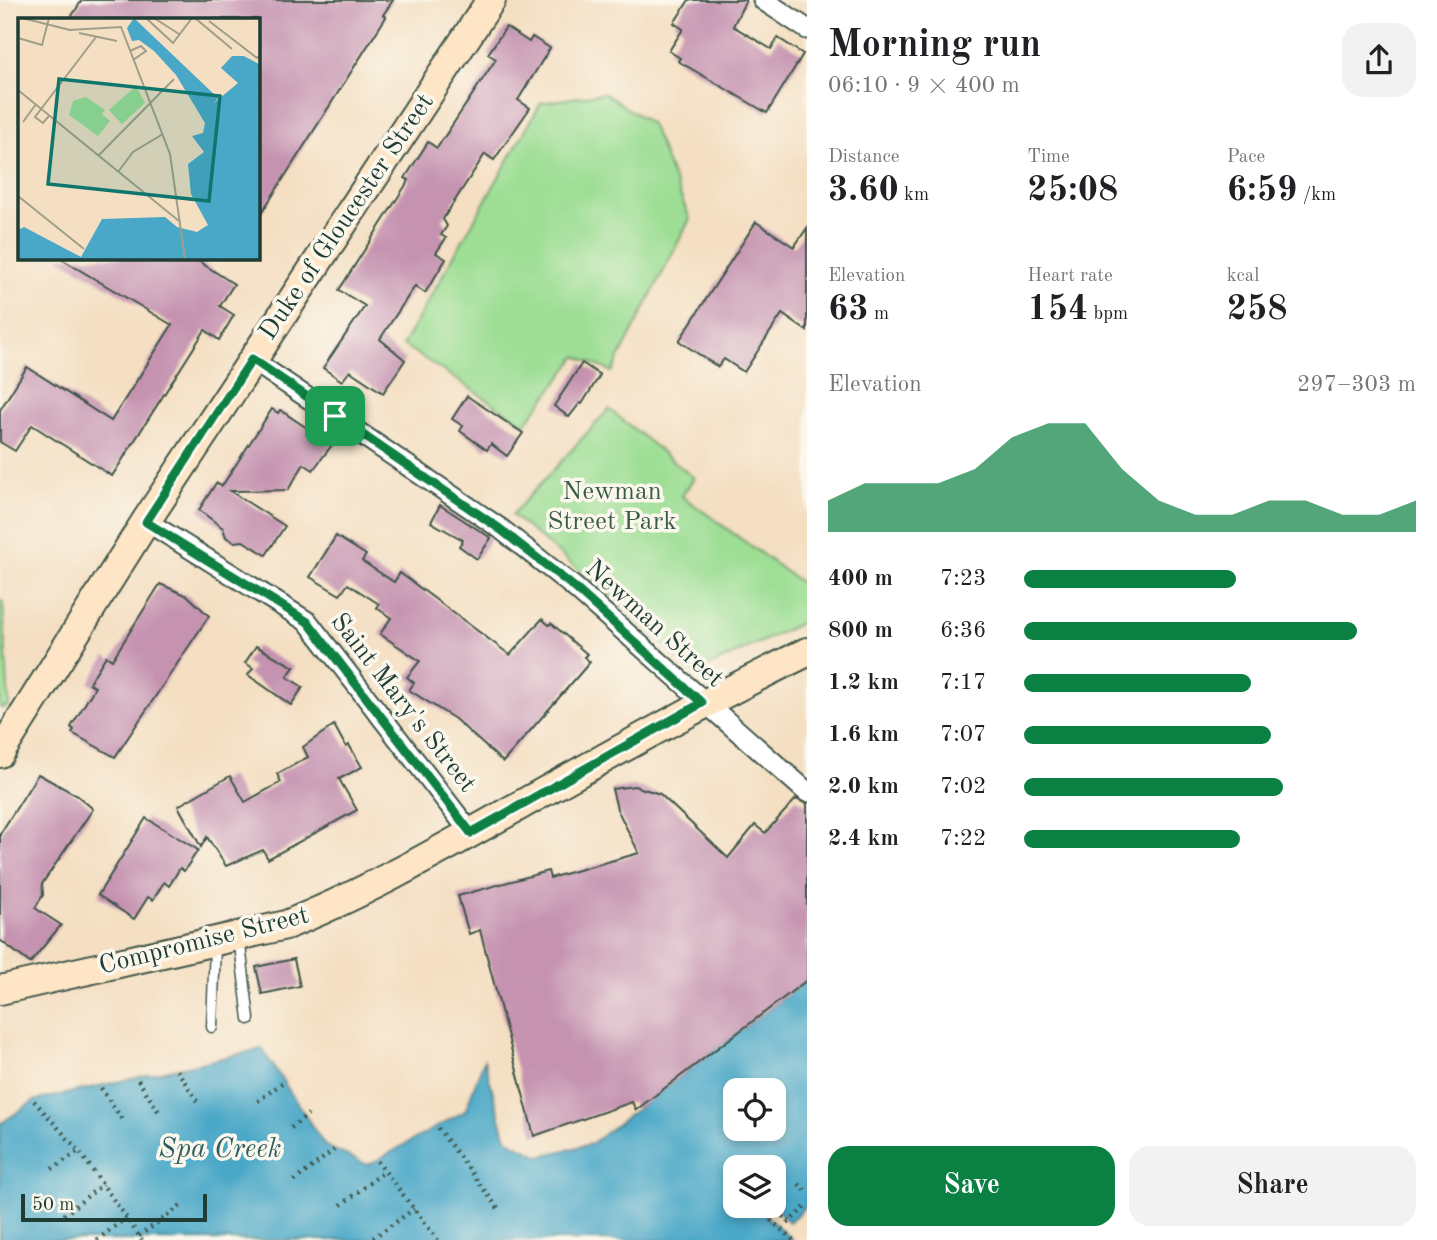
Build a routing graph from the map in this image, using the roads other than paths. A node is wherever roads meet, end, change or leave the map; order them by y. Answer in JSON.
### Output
{"nodes":[{"id":1,"x":491,"y":0,"type":"edge"},
{"id":2,"x":763,"y":0,"type":"edge"},
{"id":3,"x":807,"y":29,"type":"edge"},
{"id":4,"x":252,"y":359,"type":"junction"},
{"id":5,"x":146,"y":522,"type":"junction"},
{"id":6,"x":807,"y":652,"type":"edge"},
{"id":7,"x":702,"y":703,"type":"junction"},
{"id":8,"x":0,"y":753,"type":"edge"},
{"id":9,"x":807,"y":792,"type":"edge"},
{"id":10,"x":471,"y":833,"type":"junction"},
{"id":11,"x":227,"y":938,"type":"junction"},
{"id":12,"x":0,"y":990,"type":"edge"},
{"id":13,"x":249,"y":1020,"type":"dead end"},
{"id":14,"x":212,"y":1027,"type":"dead end"}],
"edges":[{"from":1,"to":4,"type":"main road","name":"Duke of Gloucester Street"},
{"from":2,"to":3,"type":"street"},
{"from":4,"to":5,"type":"main road","name":"Duke of Gloucester Street"},
{"from":4,"to":7,"type":"street","name":"Newman Street"},
{"from":5,"to":8,"type":"main road","name":"Duke of Gloucester Street"},
{"from":5,"to":10,"type":"street","name":"Saint Mary's Street"},
{"from":6,"to":7,"type":"main road","name":"Compromise Street"},
{"from":7,"to":9,"type":"street","name":"Newman Street"},
{"from":7,"to":10,"type":"main road","name":"Compromise Street"},
{"from":10,"to":11,"type":"main road","name":"Compromise Street"},
{"from":11,"to":12,"type":"main road","name":"Compromise Street"},
{"from":11,"to":13,"type":"lane"},
{"from":11,"to":14,"type":"lane"}]}
